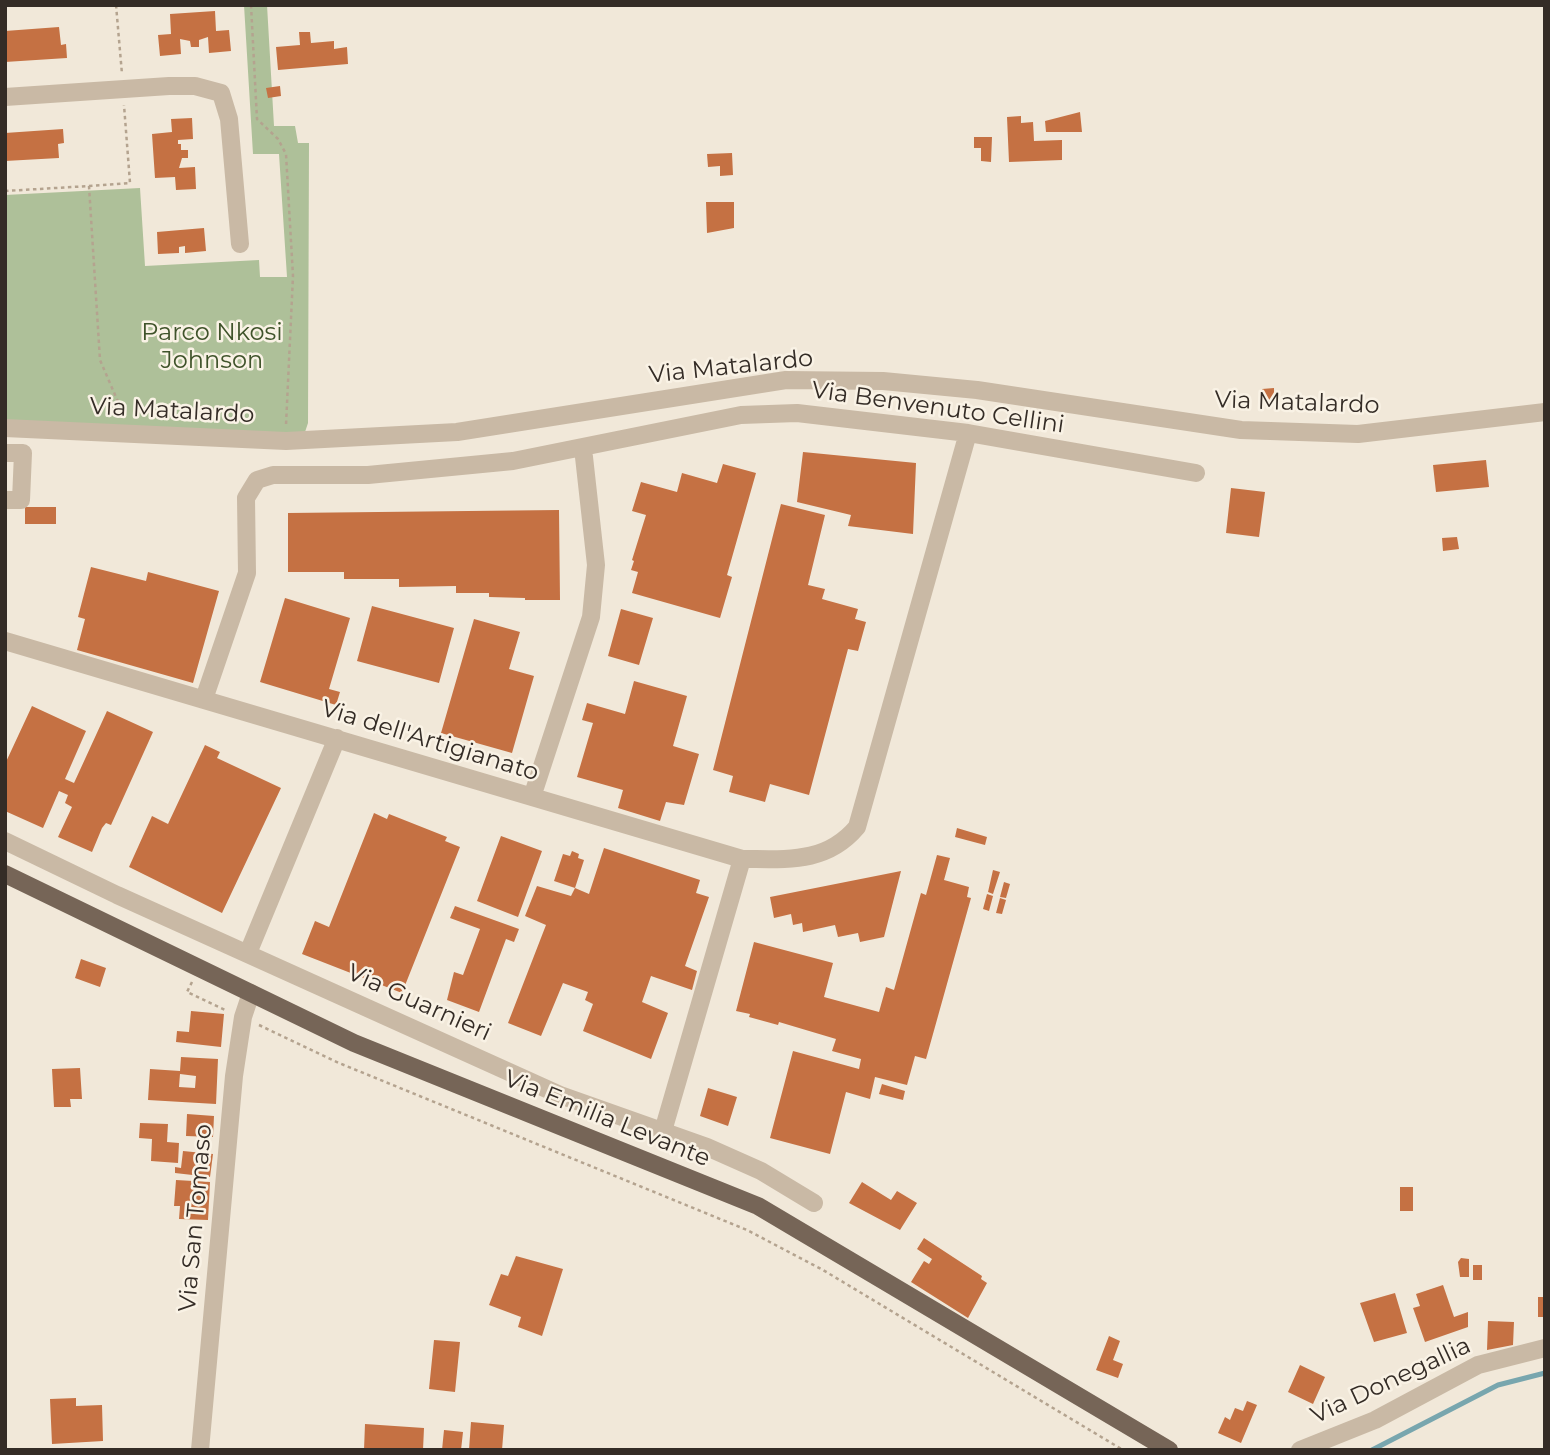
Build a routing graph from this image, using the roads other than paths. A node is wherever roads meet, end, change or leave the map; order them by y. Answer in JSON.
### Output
{"nodes":[{"id":1,"x":5,"y":97,"type":"edge"},
{"id":2,"x":240,"y":244,"type":"dead end"},
{"id":3,"x":1545,"y":412,"type":"edge"},
{"id":4,"x":5,"y":428,"type":"edge"},
{"id":5,"x":968,"y":433,"type":"junction"},
{"id":6,"x":583,"y":448,"type":"junction"},
{"id":7,"x":5,"y":453,"type":"edge"},
{"id":8,"x":1196,"y":473,"type":"dead end"},
{"id":9,"x":5,"y":500,"type":"edge"},
{"id":10,"x":5,"y":641,"type":"edge"},
{"id":11,"x":204,"y":699,"type":"junction"},
{"id":12,"x":337,"y":738,"type":"junction"},
{"id":13,"x":532,"y":797,"type":"junction"},
{"id":14,"x":5,"y":841,"type":"edge"},
{"id":15,"x":742,"y":859,"type":"junction"},
{"id":16,"x":5,"y":874,"type":"edge"},
{"id":17,"x":117,"y":895,"type":"junction"},
{"id":18,"x":102,"y":923,"type":"junction"},
{"id":19,"x":248,"y":953,"type":"junction"},
{"id":20,"x":251,"y":993,"type":"junction"},
{"id":21,"x":561,"y":1095,"type":"junction"},
{"id":22,"x":548,"y":1123,"type":"junction"},
{"id":23,"x":663,"y":1131,"type":"junction"},
{"id":24,"x":814,"y":1203,"type":"dead end"},
{"id":25,"x":1545,"y":1348,"type":"edge"},
{"id":26,"x":200,"y":1450,"type":"edge"},
{"id":27,"x":1169,"y":1450,"type":"edge"},
{"id":28,"x":1300,"y":1450,"type":"edge"}],
"edges":[{"from":1,"to":2,"type":"street"},
{"from":3,"to":4,"type":"street","name":"Via Matalardo"},
{"from":5,"to":6,"type":"street","name":"Via Benvenuto Cellini"},
{"from":5,"to":8,"type":"street","name":"Via Benvenuto Cellini"},
{"from":5,"to":15,"type":"street","name":"Via dell'Artigianato"},
{"from":6,"to":11,"type":"street","name":"Via Benvenuto Cellini"},
{"from":6,"to":13,"type":"street"},
{"from":7,"to":9,"type":"street"},
{"from":10,"to":11,"type":"street","name":"Via dell'Artigianato"},
{"from":11,"to":12,"type":"street","name":"Via dell'Artigianato"},
{"from":12,"to":13,"type":"street","name":"Via dell'Artigianato"},
{"from":12,"to":19,"type":"street"},
{"from":13,"to":15,"type":"street","name":"Via dell'Artigianato"},
{"from":14,"to":17,"type":"street","name":"Via Guarnieri"},
{"from":15,"to":23,"type":"street"},
{"from":16,"to":18,"type":"main road","name":"Via Emilia Levante"},
{"from":17,"to":18,"type":"street"},
{"from":17,"to":19,"type":"street","name":"Via Guarnieri"},
{"from":18,"to":20,"type":"main road","name":"Via Emilia Levante"},
{"from":19,"to":21,"type":"street","name":"Via Guarnieri"},
{"from":20,"to":22,"type":"main road","name":"Via Emilia Levante"},
{"from":20,"to":26,"type":"street","name":"Via San Tomaso"},
{"from":21,"to":22,"type":"street"},
{"from":21,"to":23,"type":"street","name":"Via Guarnieri"},
{"from":22,"to":27,"type":"main road","name":"Via Emilia Levante"},
{"from":23,"to":24,"type":"street","name":"Via Guarnieri"},
{"from":25,"to":28,"type":"street","name":"Via Donegallia"}]}
